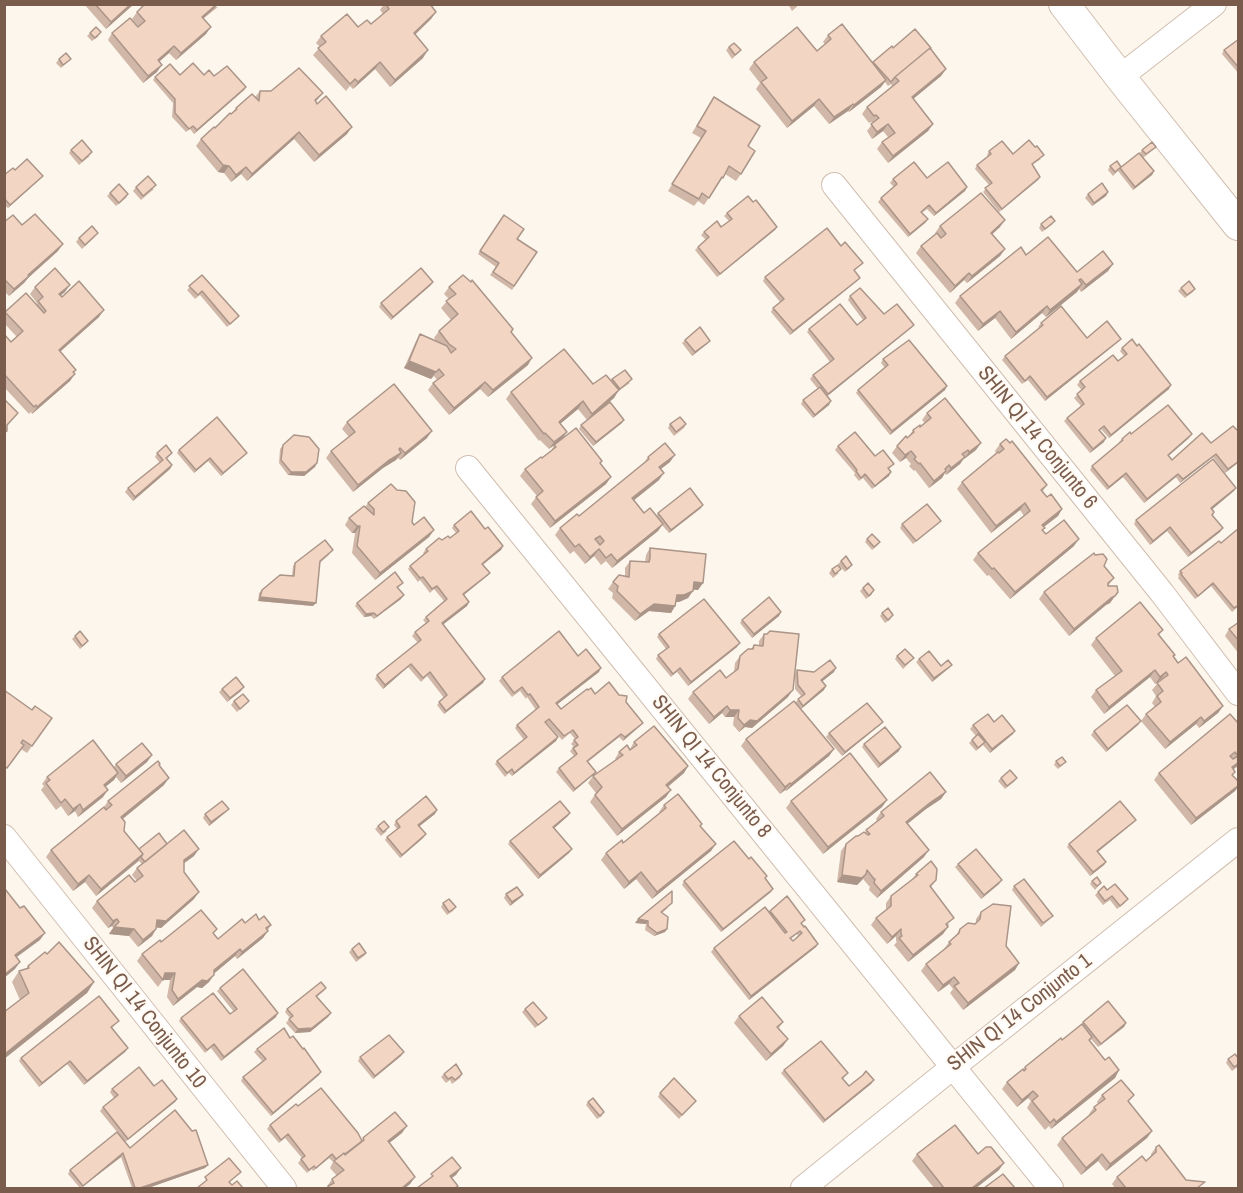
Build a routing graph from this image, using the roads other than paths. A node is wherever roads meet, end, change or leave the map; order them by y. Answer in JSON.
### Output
{"nodes":[{"id":1,"x":1064,"y":4,"type":"edge"},
{"id":2,"x":1214,"y":4,"type":"edge"},
{"id":3,"x":1120,"y":77,"type":"junction"},
{"id":4,"x":834,"y":185,"type":"dead end"},
{"id":5,"x":1239,"y":225,"type":"edge"},
{"id":6,"x":468,"y":468,"type":"dead end"},
{"id":7,"x":1239,"y":693,"type":"edge"},
{"id":8,"x":4,"y":837,"type":"edge"},
{"id":9,"x":1239,"y":840,"type":"edge"},
{"id":10,"x":953,"y":1067,"type":"junction"},
{"id":11,"x":284,"y":1188,"type":"edge"},
{"id":12,"x":803,"y":1188,"type":"edge"},
{"id":13,"x":1050,"y":1188,"type":"edge"}],
"edges":[{"from":1,"to":3,"type":"street"},
{"from":2,"to":3,"type":"street"},
{"from":3,"to":5,"type":"street"},
{"from":4,"to":7,"type":"street","name":"SHIN QI 14 Conjunto 6"},
{"from":6,"to":10,"type":"street","name":"SHIN QI 14 Conjunto 8"},
{"from":8,"to":11,"type":"street","name":"SHIN QI 14 Conjunto 10"},
{"from":9,"to":10,"type":"street","name":"SHIN QI 14 Conjunto 1"},
{"from":10,"to":12,"type":"street","name":"SHIN QI 14 Conjunto 1"},
{"from":10,"to":13,"type":"street","name":"SHIN QI 14 Conjunto 8"}]}
